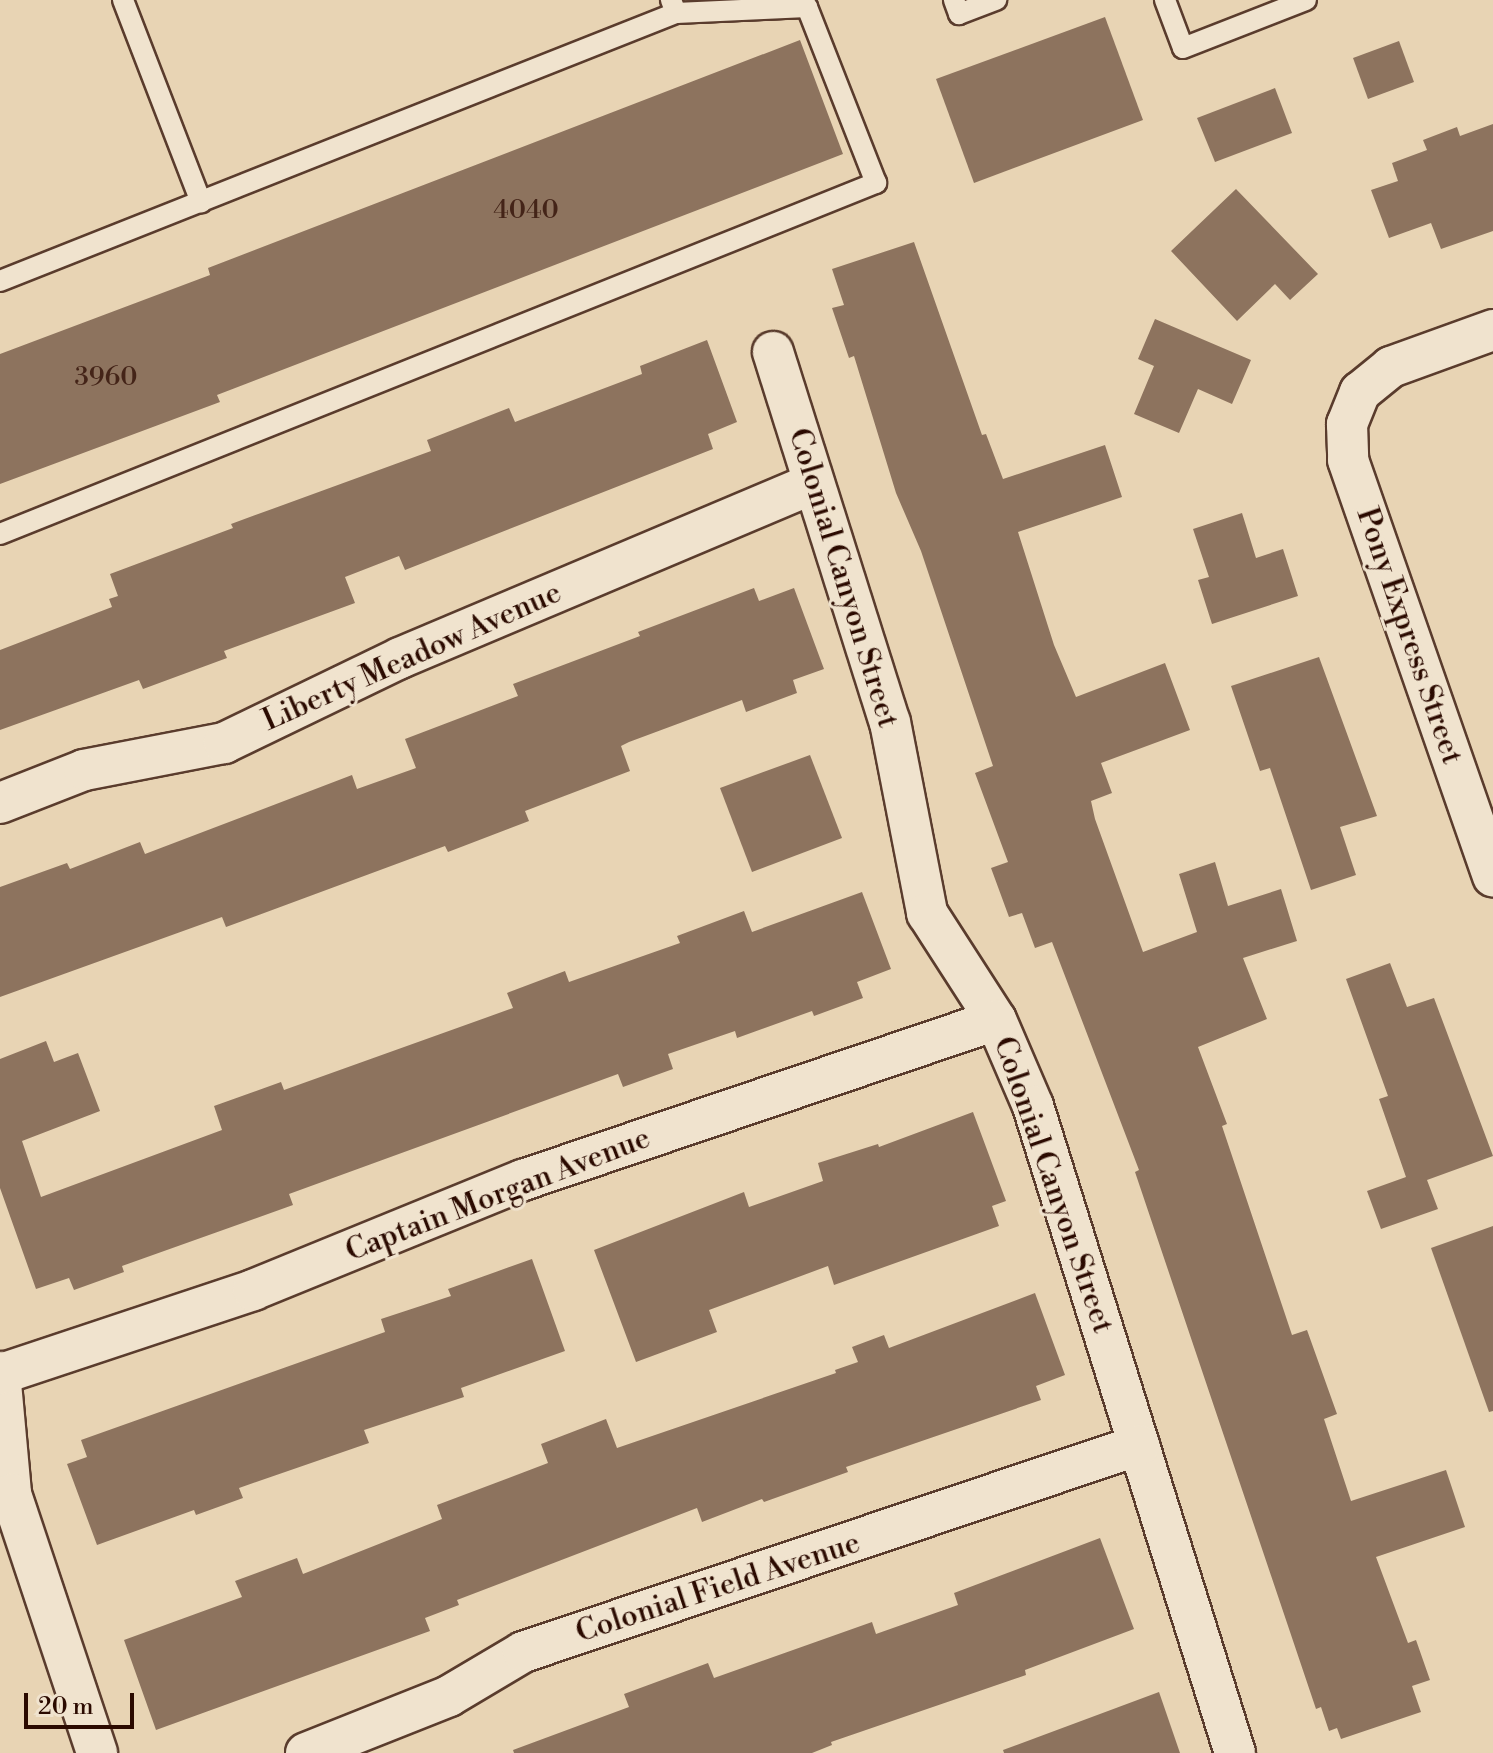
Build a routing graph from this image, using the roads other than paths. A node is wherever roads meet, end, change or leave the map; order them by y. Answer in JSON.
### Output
{"nodes":[{"id":1,"x":123,"y":0,"type":"edge"},
{"id":2,"x":954,"y":0,"type":"edge"},
{"id":3,"x":996,"y":0,"type":"edge"},
{"id":4,"x":1165,"y":0,"type":"edge"},
{"id":5,"x":1306,"y":0,"type":"edge"},
{"id":6,"x":673,"y":7,"type":"edge"},
{"id":7,"x":201,"y":202,"type":"junction"},
{"id":8,"x":0,"y":281,"type":"edge"},
{"id":9,"x":1493,"y":330,"type":"edge"},
{"id":10,"x":773,"y":352,"type":"dead end"},
{"id":11,"x":814,"y":483,"type":"junction"},
{"id":12,"x":0,"y":534,"type":"edge"},
{"id":13,"x":0,"y":803,"type":"edge"},
{"id":14,"x":1493,"y":877,"type":"edge"},
{"id":15,"x":996,"y":1020,"type":"junction"},
{"id":16,"x":1,"y":1373,"type":"edge"},
{"id":17,"x":1139,"y":1445,"type":"junction"},
{"id":18,"x":97,"y":1753,"type":"edge"},
{"id":19,"x":306,"y":1753,"type":"edge"},
{"id":20,"x":1235,"y":1753,"type":"edge"}],
"edges":[{"from":1,"to":7,"type":"lane"},
{"from":2,"to":3,"type":"lane"},
{"from":4,"to":5,"type":"lane"},
{"from":6,"to":7,"type":"lane"},
{"from":6,"to":12,"type":"lane"},
{"from":7,"to":8,"type":"lane"},
{"from":9,"to":14,"type":"street","name":"Pony Express Street"},
{"from":10,"to":11,"type":"street","name":"Colonial Canyon Street"},
{"from":11,"to":13,"type":"street","name":"Liberty Meadow Avenue"},
{"from":11,"to":15,"type":"street","name":"Colonial Canyon Street"},
{"from":15,"to":16,"type":"street","name":"Captain Morgan Avenue"},
{"from":15,"to":17,"type":"street","name":"Colonial Canyon Street"},
{"from":16,"to":18,"type":"street"},
{"from":17,"to":19,"type":"street","name":"Colonial Field Avenue"},
{"from":17,"to":20,"type":"street","name":"Colonial Canyon Street"}]}
